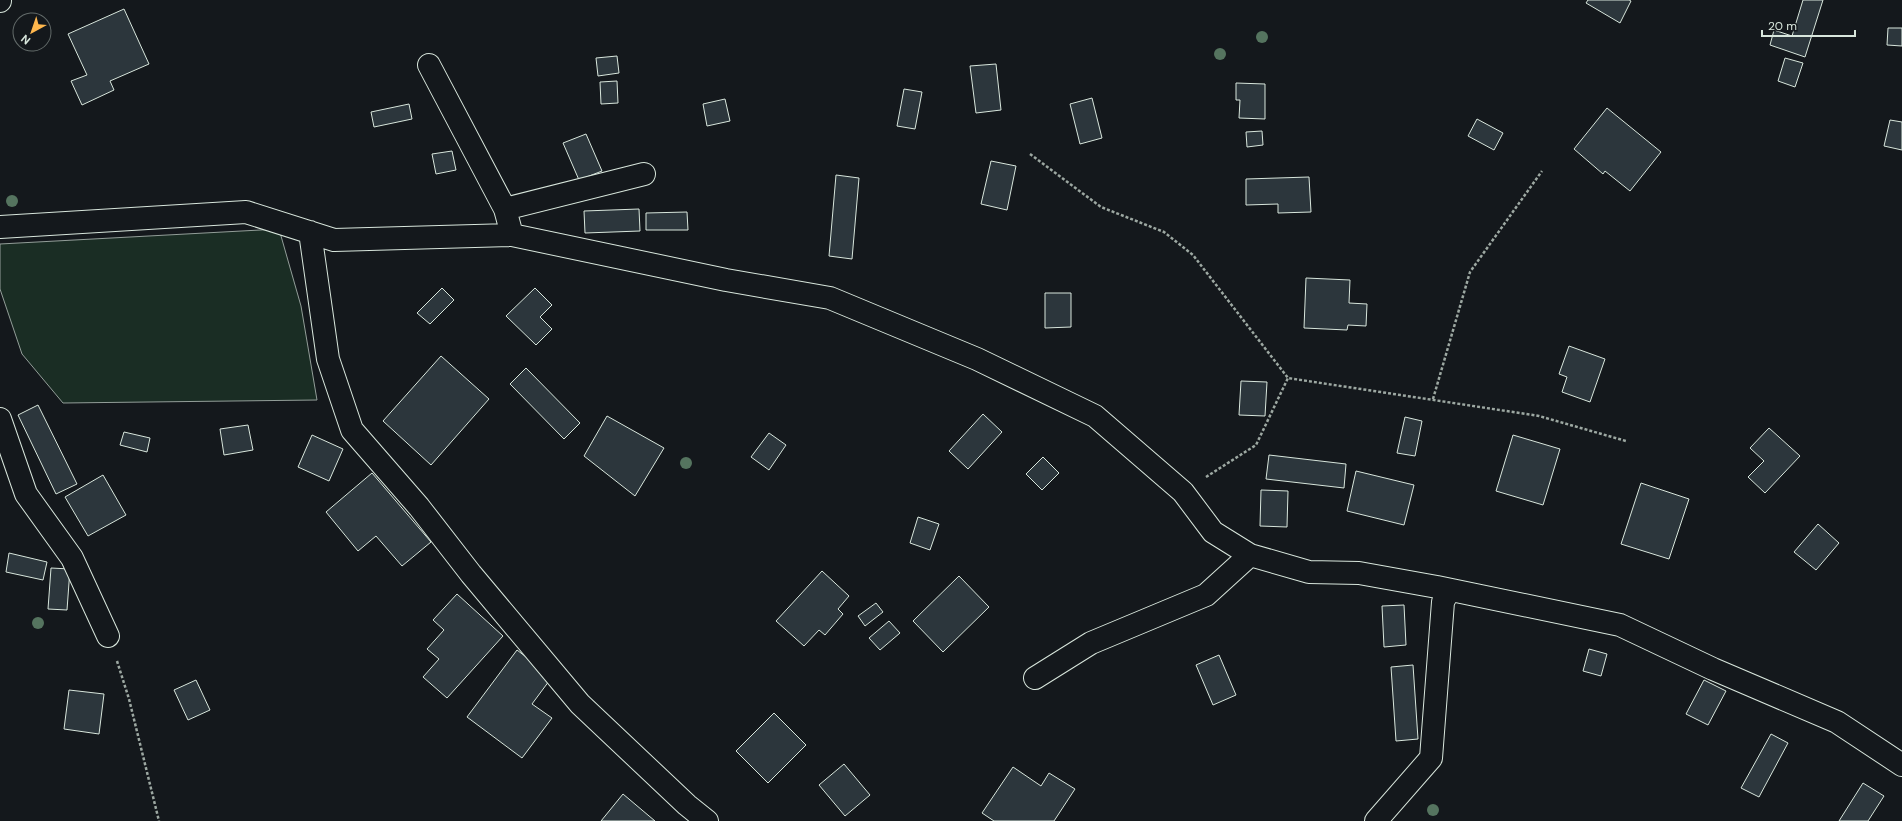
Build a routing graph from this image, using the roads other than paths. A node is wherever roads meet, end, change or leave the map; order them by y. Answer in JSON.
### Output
{"nodes":[{"id":1,"x":429,"y":65,"type":"dead end"},
{"id":2,"x":644,"y":174,"type":"dead end"},
{"id":3,"x":505,"y":209,"type":"junction"},
{"id":4,"x":0,"y":228,"type":"edge"},
{"id":5,"x":310,"y":232,"type":"junction"},
{"id":6,"x":512,"y":235,"type":"junction"},
{"id":7,"x":0,"y":419,"type":"edge"},
{"id":8,"x":1250,"y":556,"type":"junction"},
{"id":9,"x":1449,"y":590,"type":"junction"},
{"id":10,"x":108,"y":636,"type":"road end"},
{"id":11,"x":1035,"y":678,"type":"dead end"},
{"id":12,"x":1902,"y":765,"type":"edge"},
{"id":13,"x":707,"y":821,"type":"edge"},
{"id":14,"x":1376,"y":821,"type":"edge"}],
"edges":[{"from":1,"to":3,"type":"street"},
{"from":2,"to":3,"type":"street"},
{"from":3,"to":6,"type":"street"},
{"from":4,"to":5,"type":"street"},
{"from":5,"to":6,"type":"street"},
{"from":5,"to":13,"type":"street"},
{"from":6,"to":8,"type":"street"},
{"from":7,"to":10,"type":"street"},
{"from":8,"to":9,"type":"street"},
{"from":8,"to":11,"type":"street"},
{"from":9,"to":12,"type":"street"},
{"from":9,"to":14,"type":"street"}]}
